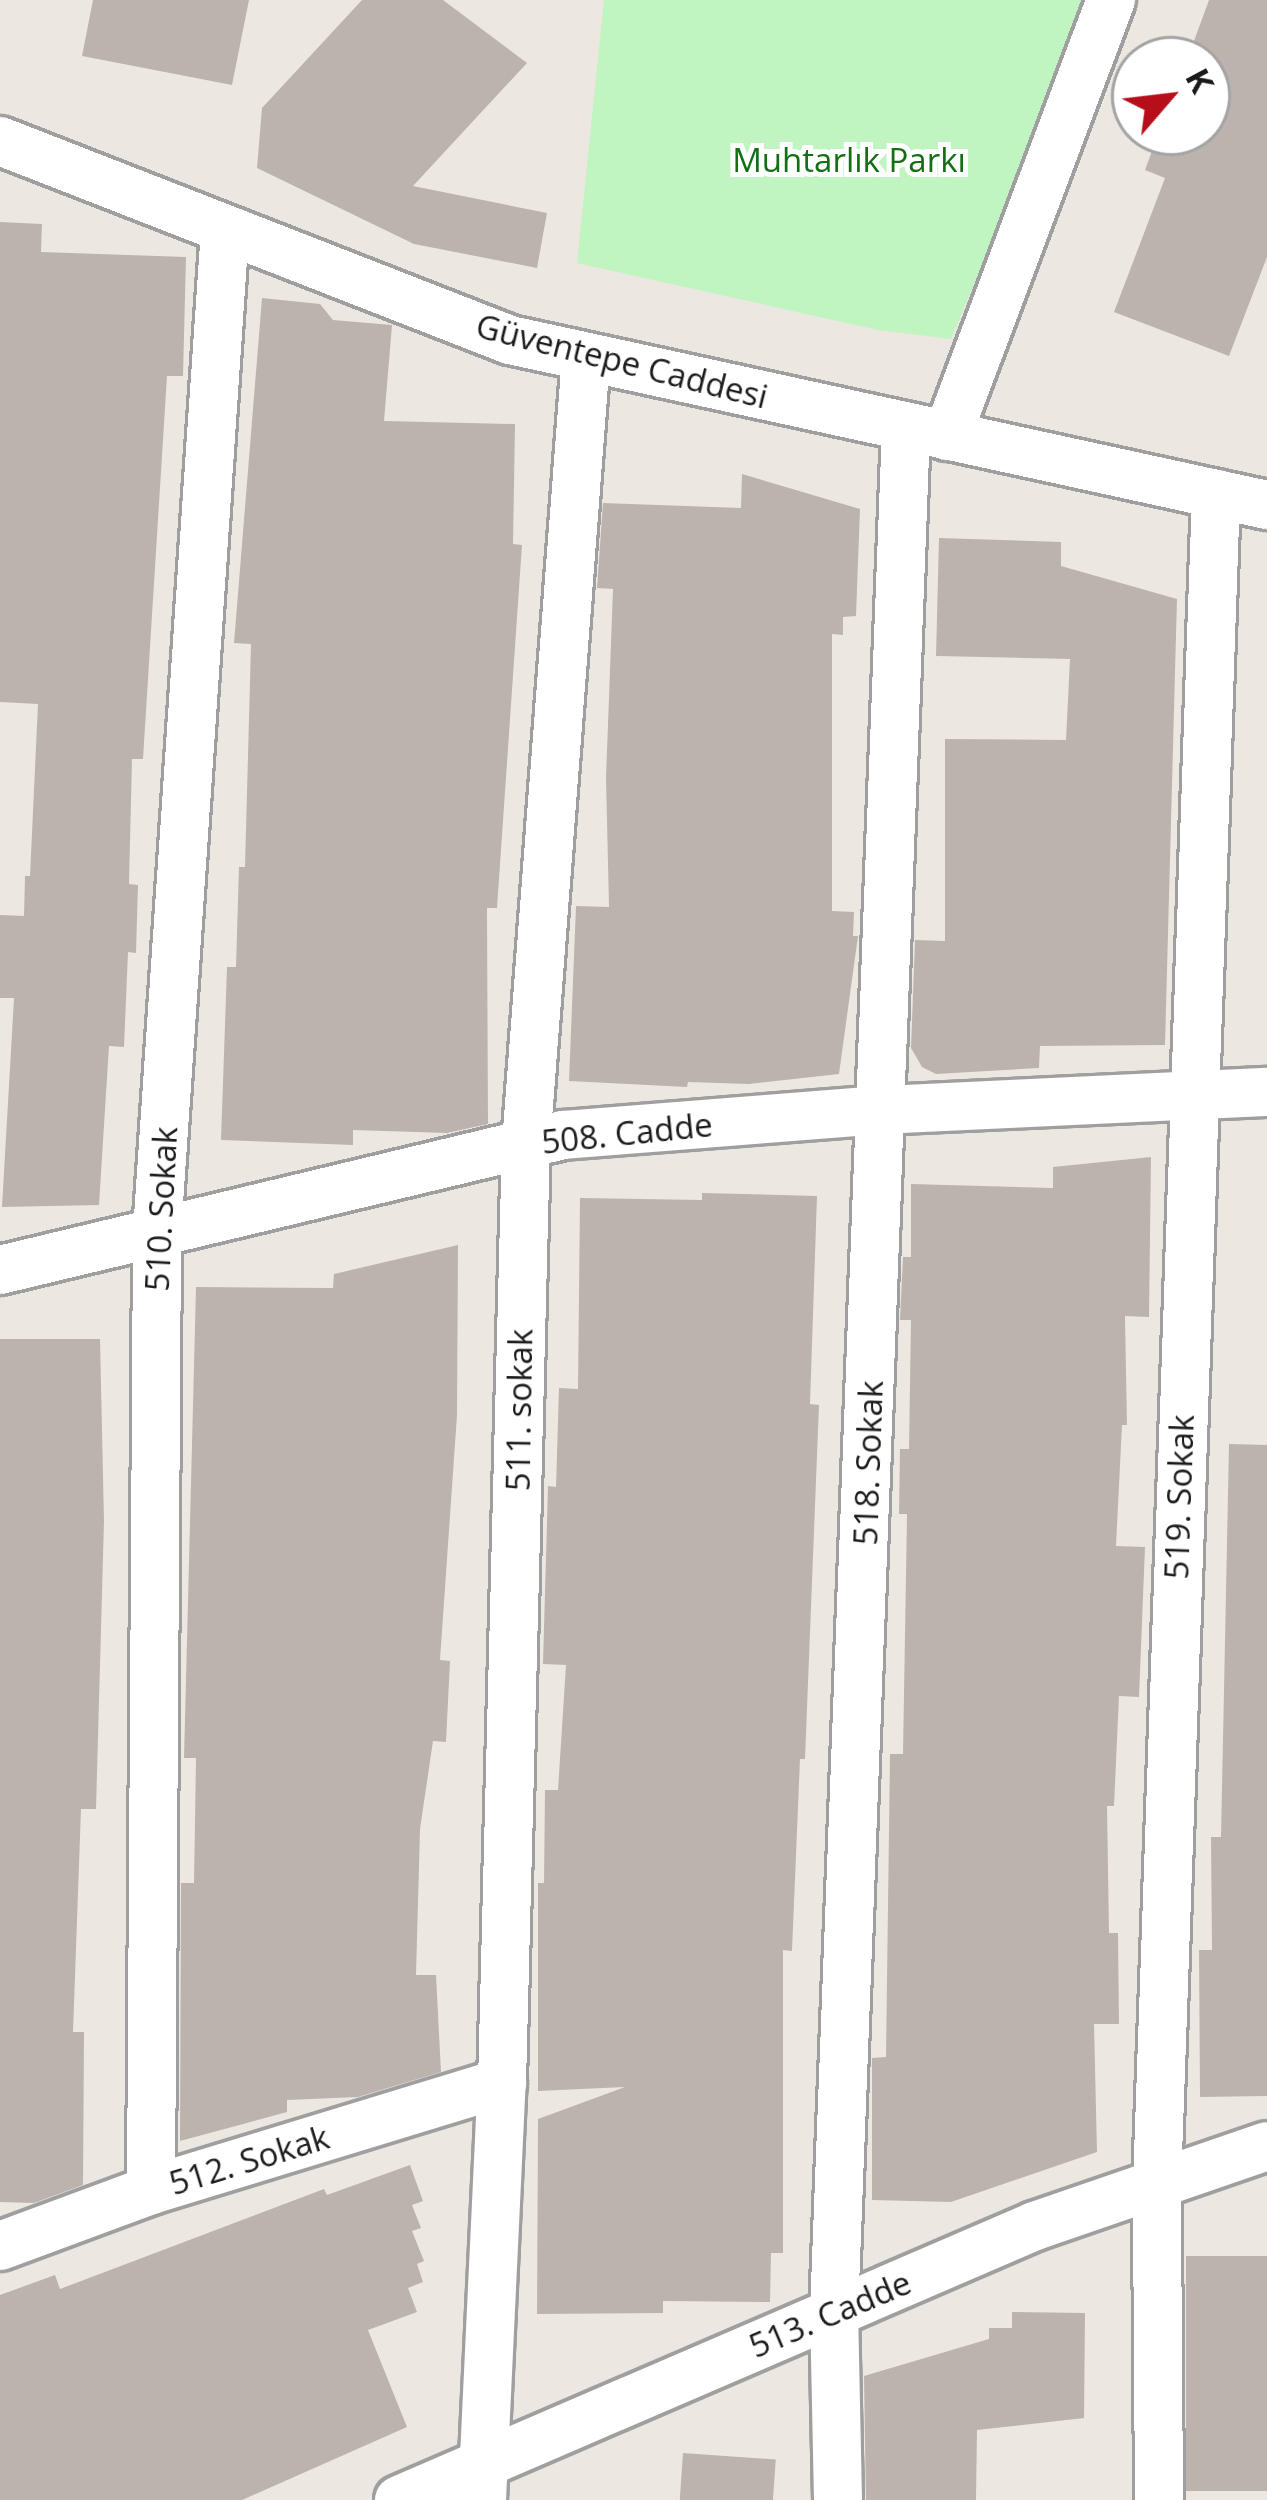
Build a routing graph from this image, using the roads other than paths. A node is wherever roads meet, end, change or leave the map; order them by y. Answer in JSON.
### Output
{"nodes":[{"id":1,"x":1112,"y":0,"type":"edge"},
{"id":2,"x":0,"y":141,"type":"edge"},
{"id":3,"x":225,"y":229,"type":"junction"},
{"id":4,"x":586,"y":357,"type":"junction"},
{"id":5,"x":926,"y":431,"type":"junction"},
{"id":6,"x":1216,"y":494,"type":"junction"},
{"id":7,"x":1267,"y":505,"type":"edge"},
{"id":8,"x":1267,"y":1092,"type":"edge"},
{"id":9,"x":1192,"y":1096,"type":"junction"},
{"id":10,"x":882,"y":1110,"type":"junction"},
{"id":11,"x":526,"y":1144,"type":"junction"},
{"id":12,"x":157,"y":1232,"type":"junction"},
{"id":13,"x":0,"y":1270,"type":"edge"},
{"id":14,"x":502,"y":2084,"type":"junction"},
{"id":15,"x":1267,"y":2146,"type":"edge"},
{"id":16,"x":1157,"y":2184,"type":"junction"},
{"id":17,"x":151,"y":2190,"type":"junction"},
{"id":18,"x":0,"y":2246,"type":"edge"},
{"id":19,"x":834,"y":2312,"type":"junction"},
{"id":20,"x":482,"y":2482,"type":"edge"},
{"id":21,"x":399,"y":2500,"type":"edge"},
{"id":22,"x":838,"y":2500,"type":"edge"},
{"id":23,"x":1159,"y":2500,"type":"edge"}],
"edges":[{"from":1,"to":5,"type":"street","name":"518. Sokak"},
{"from":2,"to":3,"type":"street","name":"Güventepe Caddesi"},
{"from":3,"to":4,"type":"street","name":"Güventepe Caddesi"},
{"from":3,"to":12,"type":"street","name":"510. Sokak"},
{"from":4,"to":5,"type":"street","name":"Güventepe Caddesi"},
{"from":4,"to":11,"type":"street","name":"511. sokak"},
{"from":5,"to":6,"type":"street","name":"Güventepe Caddesi"},
{"from":5,"to":10,"type":"street","name":"518. Sokak"},
{"from":6,"to":7,"type":"street","name":"Güventepe Caddesi"},
{"from":6,"to":9,"type":"street","name":"519. Sokak"},
{"from":8,"to":9,"type":"street","name":"508. Cadde"},
{"from":9,"to":10,"type":"street","name":"508. Cadde"},
{"from":9,"to":16,"type":"street","name":"519. Sokak"},
{"from":10,"to":11,"type":"street","name":"508. Cadde"},
{"from":10,"to":19,"type":"street","name":"518. Sokak"},
{"from":11,"to":12,"type":"street","name":"508. Cadde"},
{"from":11,"to":14,"type":"street","name":"511. sokak"},
{"from":12,"to":13,"type":"street","name":"508. Cadde"},
{"from":12,"to":17,"type":"street","name":"510. Sokak"},
{"from":14,"to":17,"type":"street","name":"512. Sokak"},
{"from":14,"to":20,"type":"street","name":"511. sokak"},
{"from":15,"to":16,"type":"street","name":"513. Cadde"},
{"from":16,"to":19,"type":"street","name":"513. Cadde"},
{"from":16,"to":23,"type":"street","name":"519. Sokak"},
{"from":17,"to":18,"type":"street","name":"512. Sokak"},
{"from":19,"to":20,"type":"street","name":"513. Cadde"},
{"from":19,"to":22,"type":"street","name":"518. Sokak"},
{"from":20,"to":21,"type":"street","name":"513. Cadde"}]}
